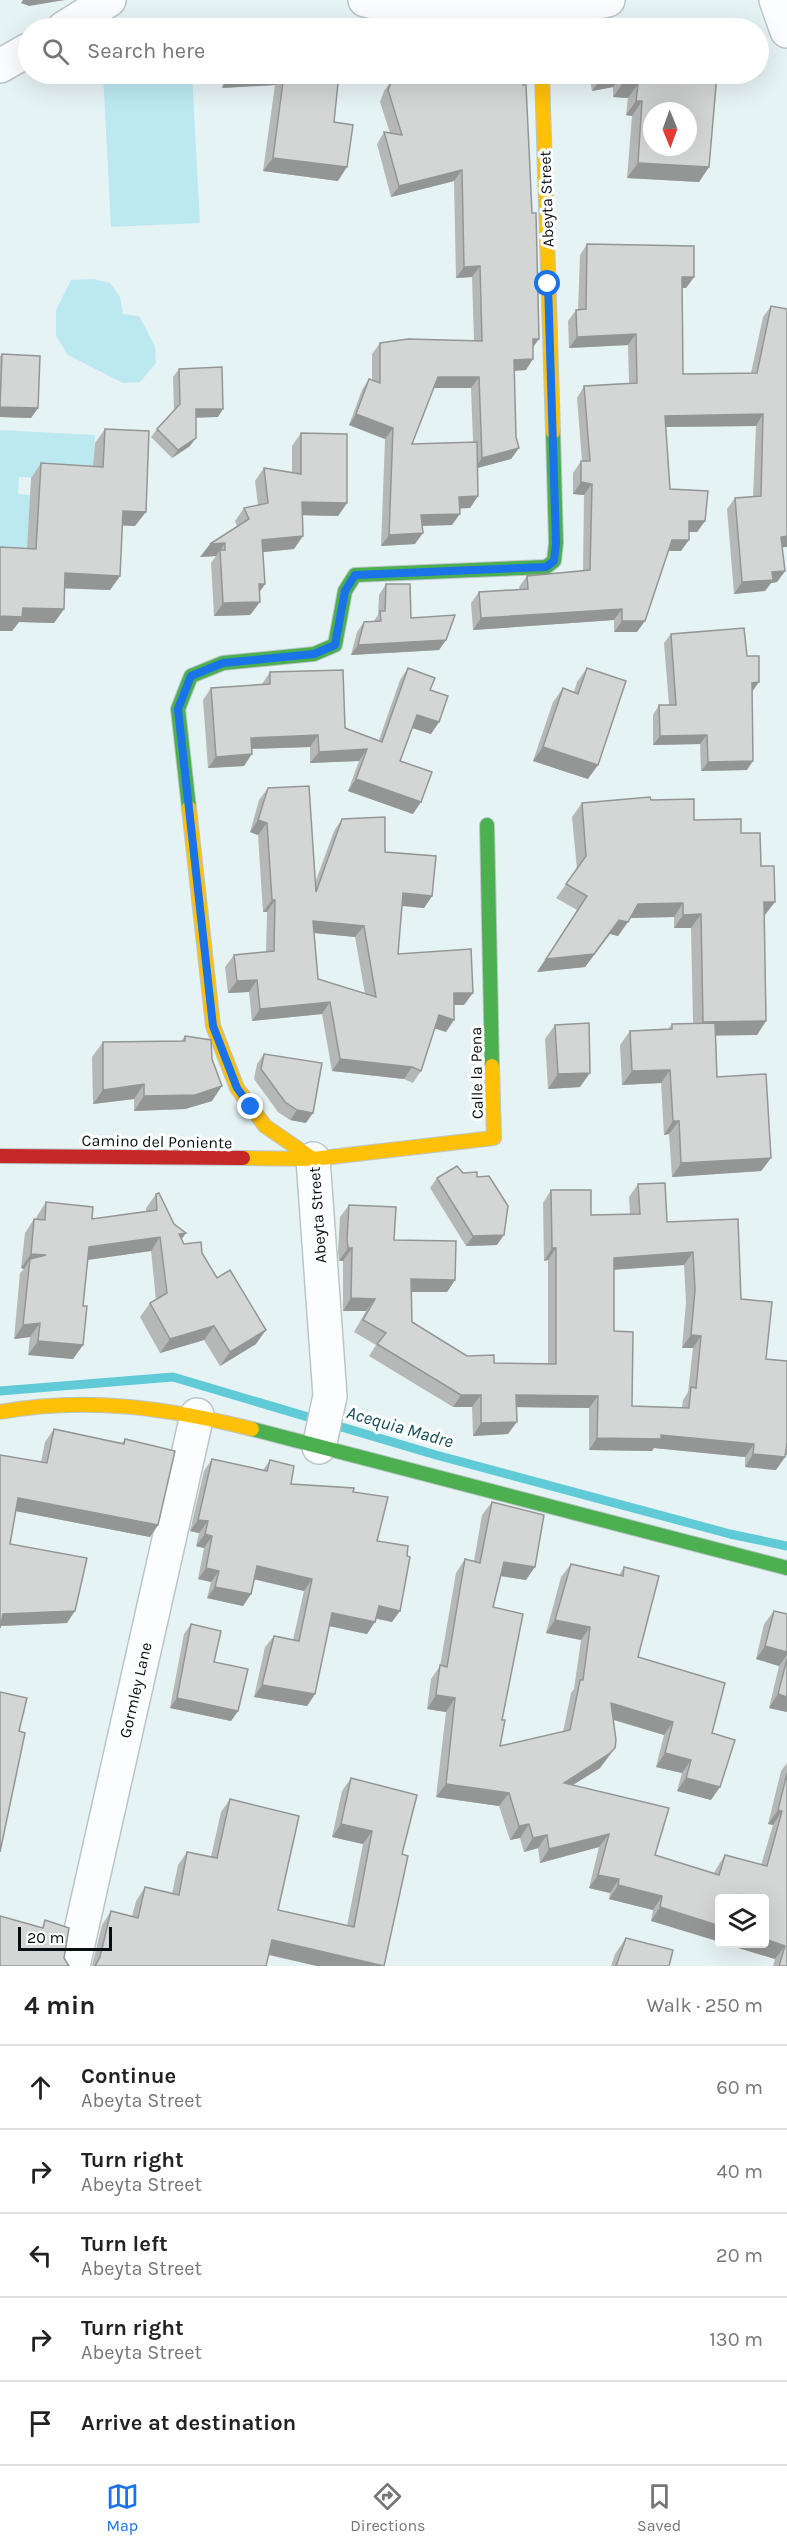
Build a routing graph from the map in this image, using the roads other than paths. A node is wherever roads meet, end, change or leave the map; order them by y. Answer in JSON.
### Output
{"nodes":[{"id":1,"x":109,"y":0,"type":"edge"},
{"id":2,"x":365,"y":0,"type":"edge"},
{"id":3,"x":608,"y":0,"type":"edge"},
{"id":4,"x":776,"y":0,"type":"edge"},
{"id":5,"x":549,"y":13,"type":"edge"},
{"id":6,"x":80,"y":18,"type":"edge"},
{"id":7,"x":787,"y":31,"type":"edge"},
{"id":8,"x":18,"y":56,"type":"edge"},
{"id":9,"x":0,"y":66,"type":"edge"},
{"id":10,"x":542,"y":84,"type":"edge"},
{"id":11,"x":487,"y":825,"type":"dead end"},
{"id":12,"x":0,"y":1156,"type":"edge"},
{"id":13,"x":313,"y":1160,"type":"junction"},
{"id":14,"x":0,"y":1412,"type":"edge"},
{"id":15,"x":197,"y":1415,"type":"junction"},
{"id":16,"x":319,"y":1447,"type":"junction"},
{"id":17,"x":787,"y":1569,"type":"edge"},
{"id":18,"x":73,"y":1966,"type":"edge"}],
"edges":[{"from":1,"to":6,"type":"street"},
{"from":2,"to":5,"type":"street"},
{"from":3,"to":5,"type":"street"},
{"from":4,"to":7,"type":"street"},
{"from":8,"to":9,"type":"street"},
{"from":10,"to":13,"type":"street","name":"Abeyta Street"},
{"from":11,"to":13,"type":"street","name":"Calle la Pena"},
{"from":12,"to":13,"type":"street","name":"Camino del Poniente"},
{"from":13,"to":16,"type":"street","name":"Abeyta Street"},
{"from":14,"to":15,"type":"street"},
{"from":15,"to":16,"type":"street"},
{"from":15,"to":18,"type":"street","name":"Gormley Lane"},
{"from":16,"to":17,"type":"street"}]}
